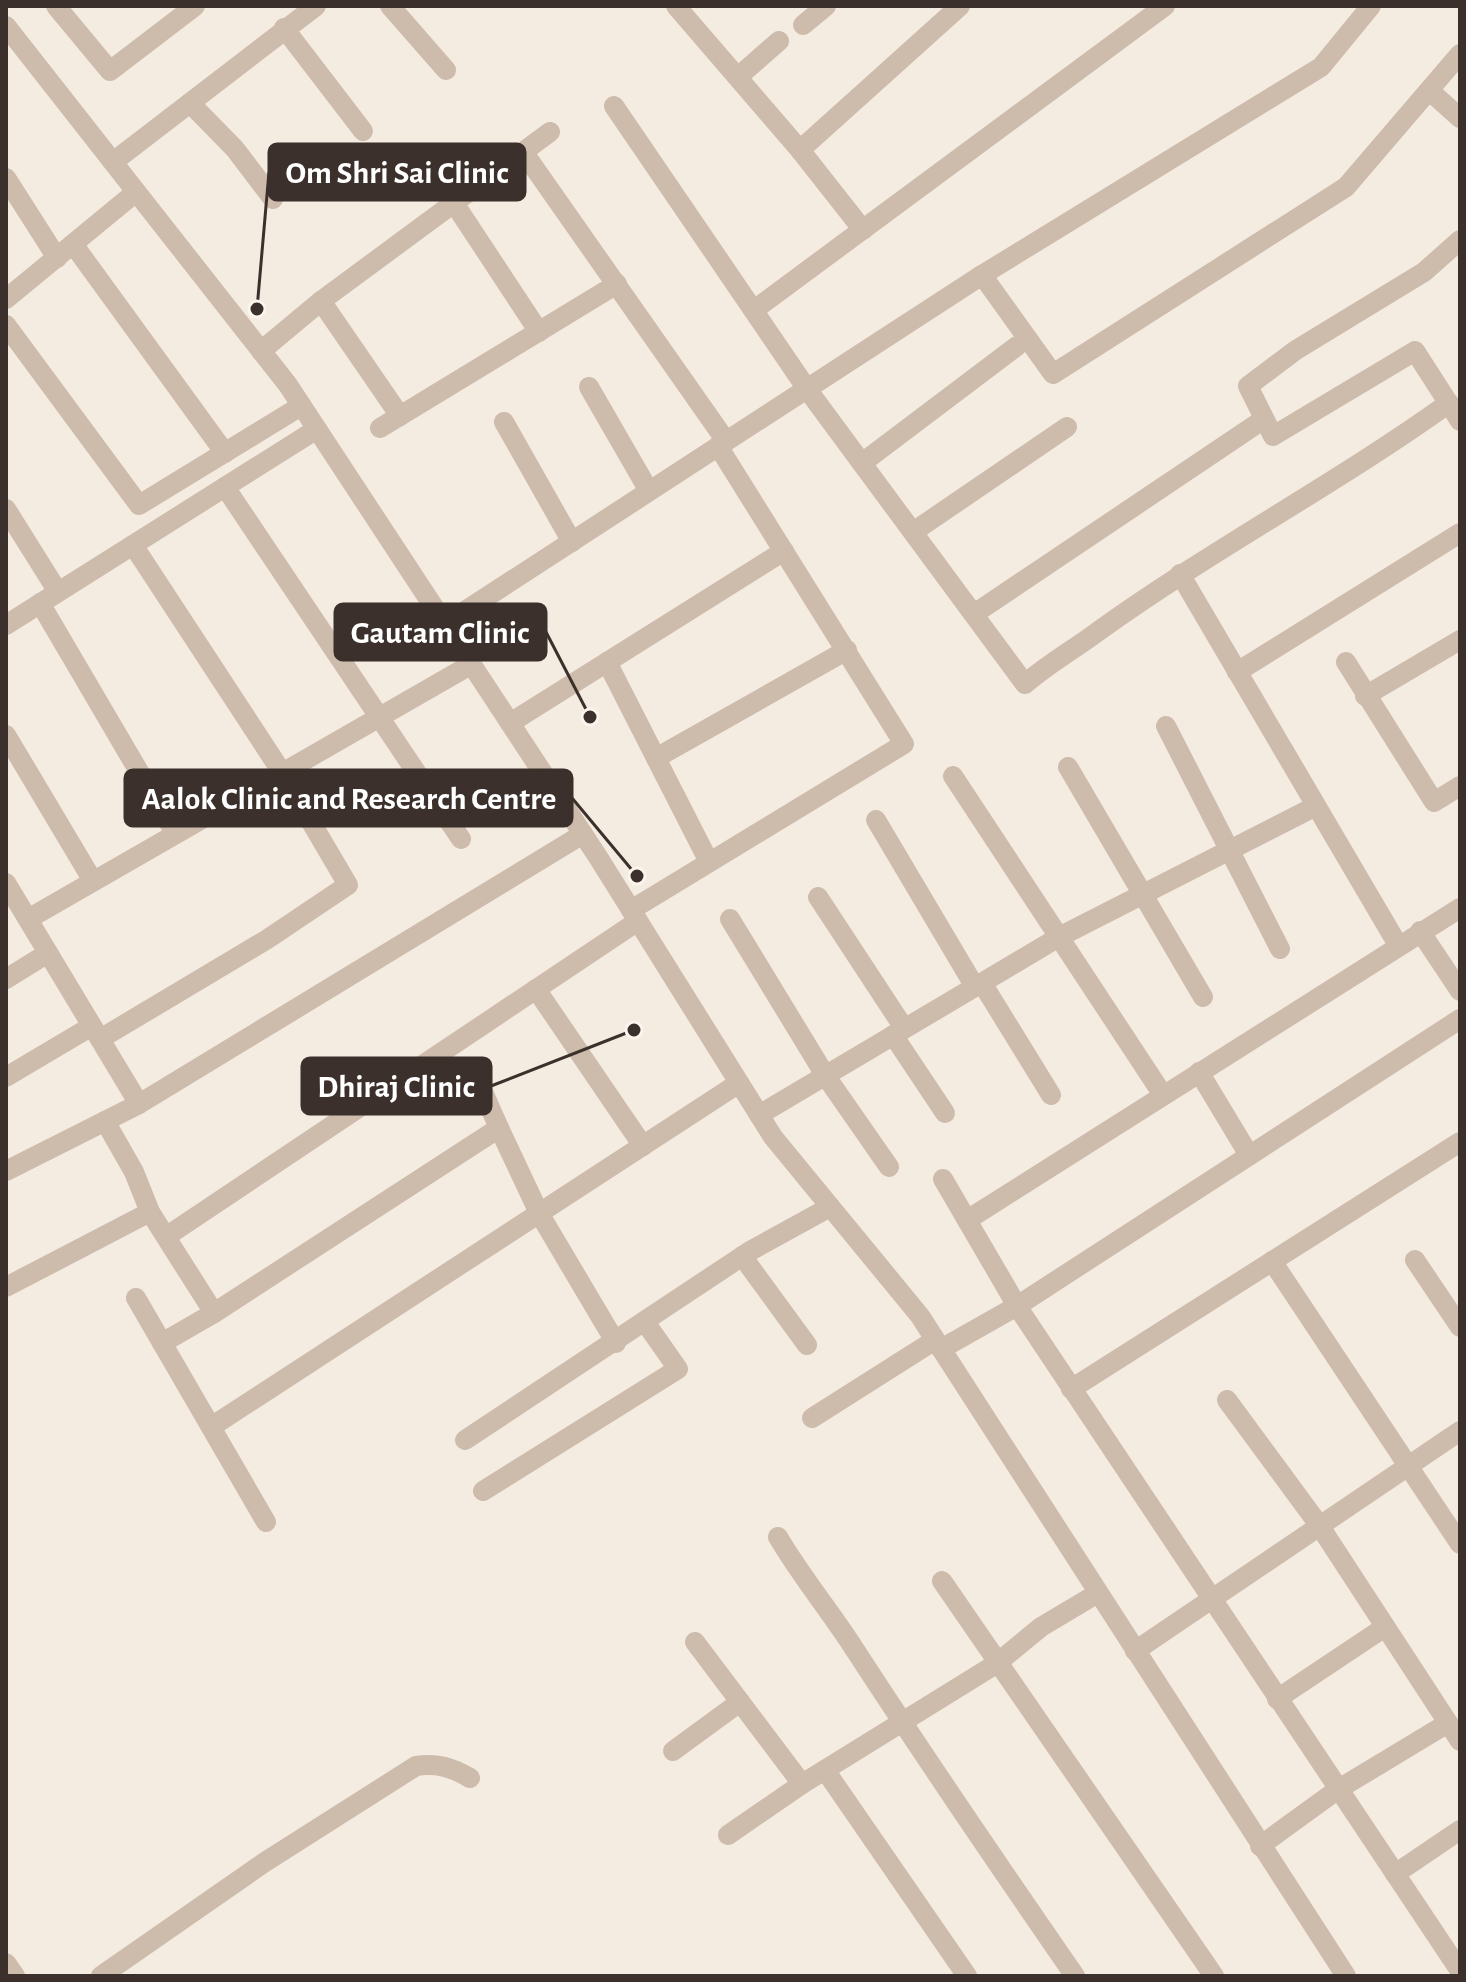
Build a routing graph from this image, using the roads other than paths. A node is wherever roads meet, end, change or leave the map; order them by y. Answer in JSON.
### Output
{"nodes":[{"id":1,"x":56,"y":6,"type":"edge"},
{"id":2,"x":195,"y":6,"type":"edge"},
{"id":3,"x":316,"y":6,"type":"edge"},
{"id":4,"x":390,"y":6,"type":"edge"},
{"id":5,"x":676,"y":6,"type":"edge"},
{"id":6,"x":826,"y":6,"type":"edge"},
{"id":7,"x":960,"y":6,"type":"edge"},
{"id":8,"x":1165,"y":6,"type":"edge"},
{"id":9,"x":1371,"y":6,"type":"edge"},
{"id":10,"x":803,"y":25,"type":"dead end"},
{"id":11,"x":6,"y":26,"type":"edge"},
{"id":12,"x":284,"y":28,"type":"junction"},
{"id":13,"x":779,"y":41,"type":"dead end"},
{"id":14,"x":1460,"y":54,"type":"edge"},
{"id":15,"x":446,"y":70,"type":"dead end"},
{"id":16,"x":738,"y":77,"type":"junction"},
{"id":17,"x":1431,"y":92,"type":"junction"},
{"id":18,"x":190,"y":103,"type":"junction"},
{"id":19,"x":614,"y":106,"type":"dead end"},
{"id":20,"x":1460,"y":118,"type":"edge"},
{"id":21,"x":363,"y":131,"type":"dead end"},
{"id":22,"x":550,"y":132,"type":"dead end"},
{"id":23,"x":800,"y":150,"type":"junction"},
{"id":24,"x":524,"y":153,"type":"junction"},
{"id":25,"x":113,"y":162,"type":"junction"},
{"id":26,"x":6,"y":178,"type":"edge"},
{"id":27,"x":136,"y":192,"type":"junction"},
{"id":28,"x":273,"y":199,"type":"dead end"},
{"id":29,"x":454,"y":203,"type":"junction"},
{"id":30,"x":863,"y":230,"type":"junction"},
{"id":31,"x":1460,"y":240,"type":"edge"},
{"id":32,"x":73,"y":244,"type":"junction"},
{"id":33,"x":57,"y":258,"type":"junction"},
{"id":34,"x":982,"y":275,"type":"junction"},
{"id":35,"x":617,"y":284,"type":"junction"},
{"id":36,"x":6,"y":299,"type":"edge"},
{"id":37,"x":321,"y":301,"type":"junction"},
{"id":38,"x":754,"y":310,"type":"junction"},
{"id":39,"x":6,"y":325,"type":"edge"},
{"id":40,"x":539,"y":332,"type":"junction"},
{"id":41,"x":1017,"y":346,"type":"dead end"},
{"id":42,"x":261,"y":351,"type":"junction"},
{"id":43,"x":589,"y":387,"type":"dead end"},
{"id":44,"x":807,"y":389,"type":"junction"},
{"id":45,"x":301,"y":406,"type":"junction"},
{"id":46,"x":1454,"y":412,"type":"edge"},
{"id":47,"x":400,"y":416,"type":"junction"},
{"id":48,"x":1264,"y":419,"type":"junction"},
{"id":49,"x":504,"y":422,"type":"dead end"},
{"id":50,"x":1067,"y":427,"type":"dead end"},
{"id":51,"x":380,"y":428,"type":"dead end"},
{"id":52,"x":317,"y":429,"type":"junction"},
{"id":53,"x":722,"y":444,"type":"junction"},
{"id":54,"x":225,"y":453,"type":"junction"},
{"id":55,"x":862,"y":463,"type":"junction"},
{"id":56,"x":225,"y":487,"type":"junction"},
{"id":57,"x":649,"y":491,"type":"junction"},
{"id":58,"x":6,"y":509,"type":"edge"},
{"id":59,"x":913,"y":532,"type":"junction"},
{"id":60,"x":1460,"y":533,"type":"edge"},
{"id":61,"x":572,"y":542,"type":"junction"},
{"id":62,"x":133,"y":545,"type":"junction"},
{"id":63,"x":784,"y":551,"type":"junction"},
{"id":64,"x":1180,"y":574,"type":"junction"},
{"id":65,"x":58,"y":592,"type":"junction"},
{"id":66,"x":40,"y":603,"type":"junction"},
{"id":67,"x":974,"y":614,"type":"junction"},
{"id":68,"x":445,"y":624,"type":"junction"},
{"id":69,"x":6,"y":625,"type":"edge"},
{"id":70,"x":1460,"y":640,"type":"edge"},
{"id":71,"x":847,"y":650,"type":"junction"},
{"id":72,"x":607,"y":662,"type":"junction"},
{"id":73,"x":1346,"y":662,"type":"dead end"},
{"id":74,"x":472,"y":664,"type":"junction"},
{"id":75,"x":1237,"y":672,"type":"junction"},
{"id":76,"x":1365,"y":696,"type":"junction"},
{"id":77,"x":380,"y":718,"type":"junction"},
{"id":78,"x":510,"y":723,"type":"junction"},
{"id":79,"x":1166,"y":726,"type":"dead end"},
{"id":80,"x":6,"y":735,"type":"edge"},
{"id":81,"x":656,"y":758,"type":"junction"},
{"id":82,"x":1068,"y":767,"type":"dead end"},
{"id":83,"x":281,"y":771,"type":"junction"},
{"id":84,"x":953,"y":776,"type":"dead end"},
{"id":85,"x":1460,"y":786,"type":"edge"},
{"id":86,"x":1316,"y":806,"type":"junction"},
{"id":87,"x":876,"y":820,"type":"dead end"},
{"id":88,"x":175,"y":833,"type":"junction"},
{"id":89,"x":583,"y":834,"type":"junction"},
{"id":90,"x":461,"y":839,"type":"dead end"},
{"id":91,"x":1229,"y":848,"type":"junction"},
{"id":92,"x":709,"y":862,"type":"junction"},
{"id":93,"x":93,"y":881,"type":"junction"},
{"id":94,"x":6,"y":883,"type":"edge"},
{"id":95,"x":1141,"y":895,"type":"junction"},
{"id":96,"x":818,"y":897,"type":"dead end"},
{"id":97,"x":1460,"y":908,"type":"edge"},
{"id":98,"x":634,"y":916,"type":"junction"},
{"id":99,"x":28,"y":919,"type":"junction"},
{"id":100,"x":730,"y":919,"type":"dead end"},
{"id":101,"x":1420,"y":931,"type":"junction"},
{"id":102,"x":1059,"y":937,"type":"junction"},
{"id":103,"x":1398,"y":945,"type":"junction"},
{"id":104,"x":1280,"y":949,"type":"dead end"},
{"id":105,"x":48,"y":953,"type":"junction"},
{"id":106,"x":6,"y":979,"type":"edge"},
{"id":107,"x":979,"y":985,"type":"junction"},
{"id":108,"x":536,"y":989,"type":"junction"},
{"id":109,"x":1460,"y":991,"type":"edge"},
{"id":110,"x":1203,"y":997,"type":"dead end"},
{"id":111,"x":1460,"y":1019,"type":"edge"},
{"id":112,"x":96,"y":1032,"type":"junction"},
{"id":113,"x":898,"y":1032,"type":"junction"},
{"id":114,"x":1199,"y":1072,"type":"junction"},
{"id":115,"x":825,"y":1075,"type":"junction"},
{"id":116,"x":6,"y":1077,"type":"edge"},
{"id":117,"x":739,"y":1083,"type":"junction"},
{"id":118,"x":484,"y":1094,"type":"dead end"},
{"id":119,"x":1051,"y":1095,"type":"dead end"},
{"id":120,"x":1163,"y":1095,"type":"junction"},
{"id":121,"x":139,"y":1104,"type":"junction"},
{"id":122,"x":945,"y":1113,"type":"dead end"},
{"id":123,"x":759,"y":1115,"type":"junction"},
{"id":124,"x":105,"y":1121,"type":"junction"},
{"id":125,"x":499,"y":1128,"type":"junction"},
{"id":126,"x":1460,"y":1142,"type":"edge"},
{"id":127,"x":643,"y":1146,"type":"junction"},
{"id":128,"x":1249,"y":1155,"type":"junction"},
{"id":129,"x":889,"y":1167,"type":"dead end"},
{"id":130,"x":6,"y":1171,"type":"edge"},
{"id":131,"x":943,"y":1179,"type":"dead end"},
{"id":132,"x":830,"y":1207,"type":"junction"},
{"id":133,"x":150,"y":1212,"type":"junction"},
{"id":134,"x":539,"y":1213,"type":"junction"},
{"id":135,"x":967,"y":1220,"type":"junction"},
{"id":136,"x":167,"y":1236,"type":"junction"},
{"id":137,"x":742,"y":1256,"type":"junction"},
{"id":138,"x":1415,"y":1260,"type":"dead end"},
{"id":139,"x":1272,"y":1261,"type":"junction"},
{"id":140,"x":6,"y":1287,"type":"edge"},
{"id":141,"x":136,"y":1298,"type":"dead end"},
{"id":142,"x":1017,"y":1306,"type":"junction"},
{"id":143,"x":214,"y":1313,"type":"junction"},
{"id":144,"x":645,"y":1322,"type":"junction"},
{"id":145,"x":1460,"y":1327,"type":"edge"},
{"id":146,"x":162,"y":1343,"type":"junction"},
{"id":147,"x":616,"y":1343,"type":"junction"},
{"id":148,"x":938,"y":1344,"type":"junction"},
{"id":149,"x":807,"y":1345,"type":"dead end"},
{"id":150,"x":1071,"y":1389,"type":"junction"},
{"id":151,"x":1227,"y":1400,"type":"dead end"},
{"id":152,"x":812,"y":1418,"type":"dead end"},
{"id":153,"x":211,"y":1427,"type":"junction"},
{"id":154,"x":1460,"y":1431,"type":"edge"},
{"id":155,"x":465,"y":1440,"type":"dead end"},
{"id":156,"x":1406,"y":1468,"type":"junction"},
{"id":157,"x":483,"y":1491,"type":"dead end"},
{"id":158,"x":266,"y":1522,"type":"dead end"},
{"id":159,"x":1319,"y":1525,"type":"junction"},
{"id":160,"x":778,"y":1537,"type":"dead end"},
{"id":161,"x":1460,"y":1544,"type":"edge"},
{"id":162,"x":942,"y":1581,"type":"dead end"},
{"id":163,"x":1098,"y":1593,"type":"junction"},
{"id":164,"x":1212,"y":1600,"type":"junction"},
{"id":165,"x":1385,"y":1627,"type":"junction"},
{"id":166,"x":695,"y":1642,"type":"dead end"},
{"id":167,"x":1135,"y":1651,"type":"junction"},
{"id":168,"x":996,"y":1664,"type":"junction"},
{"id":169,"x":1277,"y":1699,"type":"junction"},
{"id":170,"x":740,"y":1702,"type":"junction"},
{"id":171,"x":1448,"y":1723,"type":"junction"},
{"id":172,"x":901,"y":1724,"type":"junction"},
{"id":173,"x":1460,"y":1741,"type":"edge"},
{"id":174,"x":673,"y":1751,"type":"dead end"},
{"id":175,"x":825,"y":1770,"type":"junction"},
{"id":176,"x":470,"y":1778,"type":"dead end"},
{"id":177,"x":802,"y":1784,"type":"junction"},
{"id":178,"x":1337,"y":1790,"type":"junction"},
{"id":179,"x":1460,"y":1830,"type":"edge"},
{"id":180,"x":728,"y":1835,"type":"dead end"},
{"id":181,"x":1260,"y":1846,"type":"junction"},
{"id":182,"x":1395,"y":1874,"type":"junction"},
{"id":183,"x":1456,"y":1957,"type":"edge"},
{"id":184,"x":6,"y":1963,"type":"edge"},
{"id":185,"x":15,"y":1976,"type":"edge"},
{"id":186,"x":101,"y":1976,"type":"edge"},
{"id":187,"x":967,"y":1976,"type":"edge"},
{"id":188,"x":1075,"y":1976,"type":"edge"},
{"id":189,"x":1214,"y":1976,"type":"edge"},
{"id":190,"x":1346,"y":1976,"type":"edge"}],
"edges":[{"from":1,"to":2,"type":"street"},
{"from":3,"to":12,"type":"street"},
{"from":4,"to":15,"type":"street"},
{"from":5,"to":16,"type":"street"},
{"from":6,"to":10,"type":"street"},
{"from":7,"to":23,"type":"street"},
{"from":8,"to":30,"type":"street"},
{"from":9,"to":34,"type":"street"},
{"from":11,"to":25,"type":"street"},
{"from":12,"to":18,"type":"street"},
{"from":12,"to":21,"type":"street"},
{"from":13,"to":16,"type":"street"},
{"from":14,"to":17,"type":"street"},
{"from":16,"to":23,"type":"street"},
{"from":17,"to":20,"type":"street"},
{"from":17,"to":34,"type":"street"},
{"from":18,"to":25,"type":"street"},
{"from":18,"to":28,"type":"street"},
{"from":19,"to":38,"type":"street"},
{"from":22,"to":24,"type":"street"},
{"from":23,"to":30,"type":"street"},
{"from":24,"to":29,"type":"street"},
{"from":24,"to":35,"type":"street"},
{"from":25,"to":27,"type":"street"},
{"from":26,"to":33,"type":"street"},
{"from":27,"to":32,"type":"street"},
{"from":27,"to":42,"type":"street"},
{"from":29,"to":37,"type":"street"},
{"from":29,"to":40,"type":"street"},
{"from":30,"to":38,"type":"street"},
{"from":31,"to":48,"type":"street"},
{"from":32,"to":33,"type":"street"},
{"from":32,"to":54,"type":"street"},
{"from":33,"to":36,"type":"street"},
{"from":34,"to":44,"type":"street"},
{"from":35,"to":40,"type":"street"},
{"from":35,"to":53,"type":"street"},
{"from":37,"to":42,"type":"street"},
{"from":37,"to":47,"type":"street"},
{"from":38,"to":44,"type":"street"},
{"from":39,"to":54,"type":"street"},
{"from":40,"to":47,"type":"street"},
{"from":41,"to":55,"type":"street"},
{"from":42,"to":45,"type":"street"},
{"from":43,"to":57,"type":"street"},
{"from":44,"to":53,"type":"street"},
{"from":44,"to":55,"type":"street"},
{"from":45,"to":52,"type":"street"},
{"from":45,"to":54,"type":"street"},
{"from":46,"to":48,"type":"street"},
{"from":46,"to":64,"type":"street"},
{"from":47,"to":51,"type":"street"},
{"from":48,"to":67,"type":"street"},
{"from":49,"to":61,"type":"street"},
{"from":50,"to":59,"type":"street"},
{"from":52,"to":56,"type":"street"},
{"from":52,"to":68,"type":"street"},
{"from":53,"to":57,"type":"street"},
{"from":53,"to":63,"type":"street"},
{"from":55,"to":59,"type":"street"},
{"from":56,"to":62,"type":"street"},
{"from":56,"to":77,"type":"street"},
{"from":57,"to":61,"type":"street"},
{"from":58,"to":65,"type":"street"},
{"from":59,"to":67,"type":"street"},
{"from":60,"to":75,"type":"street"},
{"from":61,"to":68,"type":"street"},
{"from":62,"to":65,"type":"street"},
{"from":62,"to":83,"type":"street"},
{"from":63,"to":71,"type":"street"},
{"from":63,"to":72,"type":"street"},
{"from":64,"to":67,"type":"street"},
{"from":64,"to":75,"type":"street"},
{"from":65,"to":66,"type":"street"},
{"from":66,"to":69,"type":"street"},
{"from":66,"to":88,"type":"street"},
{"from":68,"to":74,"type":"street"},
{"from":70,"to":76,"type":"street"},
{"from":71,"to":81,"type":"street"},
{"from":71,"to":92,"type":"street"},
{"from":72,"to":78,"type":"street"},
{"from":72,"to":81,"type":"street"},
{"from":73,"to":76,"type":"street"},
{"from":74,"to":77,"type":"street"},
{"from":74,"to":78,"type":"street"},
{"from":75,"to":86,"type":"street"},
{"from":76,"to":85,"type":"street"},
{"from":77,"to":83,"type":"street"},
{"from":77,"to":90,"type":"street"},
{"from":78,"to":89,"type":"street"},
{"from":79,"to":91,"type":"street"},
{"from":80,"to":93,"type":"street"},
{"from":81,"to":92,"type":"street"},
{"from":82,"to":95,"type":"street"},
{"from":83,"to":88,"type":"street"},
{"from":83,"to":112,"type":"street"},
{"from":84,"to":102,"type":"street"},
{"from":86,"to":91,"type":"street"},
{"from":86,"to":103,"type":"street"},
{"from":87,"to":107,"type":"street"},
{"from":88,"to":93,"type":"street"},
{"from":89,"to":98,"type":"street"},
{"from":89,"to":121,"type":"street"},
{"from":91,"to":95,"type":"street"},
{"from":91,"to":104,"type":"street"},
{"from":92,"to":98,"type":"street"},
{"from":93,"to":99,"type":"street"},
{"from":94,"to":99,"type":"street"},
{"from":95,"to":102,"type":"street"},
{"from":95,"to":110,"type":"street"},
{"from":96,"to":113,"type":"street"},
{"from":97,"to":101,"type":"street"},
{"from":98,"to":108,"type":"street"},
{"from":98,"to":117,"type":"street"},
{"from":99,"to":105,"type":"street"},
{"from":100,"to":115,"type":"street"},
{"from":101,"to":103,"type":"street"},
{"from":101,"to":109,"type":"street"},
{"from":102,"to":107,"type":"street"},
{"from":102,"to":120,"type":"street"},
{"from":103,"to":114,"type":"street"},
{"from":105,"to":106,"type":"street"},
{"from":105,"to":112,"type":"street"},
{"from":107,"to":113,"type":"street"},
{"from":107,"to":119,"type":"street"},
{"from":108,"to":127,"type":"street"},
{"from":108,"to":136,"type":"street"},
{"from":111,"to":128,"type":"street"},
{"from":112,"to":116,"type":"street"},
{"from":112,"to":121,"type":"street"},
{"from":113,"to":115,"type":"street"},
{"from":113,"to":122,"type":"street"},
{"from":114,"to":120,"type":"street"},
{"from":114,"to":128,"type":"street"},
{"from":115,"to":123,"type":"street"},
{"from":115,"to":129,"type":"street"},
{"from":117,"to":123,"type":"street"},
{"from":117,"to":127,"type":"street"},
{"from":118,"to":125,"type":"street"},
{"from":120,"to":135,"type":"street"},
{"from":121,"to":124,"type":"street"},
{"from":123,"to":132,"type":"street"},
{"from":124,"to":130,"type":"street"},
{"from":124,"to":133,"type":"street"},
{"from":125,"to":134,"type":"street"},
{"from":125,"to":143,"type":"street"},
{"from":126,"to":139,"type":"street"},
{"from":127,"to":134,"type":"street"},
{"from":128,"to":142,"type":"street"},
{"from":131,"to":135,"type":"street"},
{"from":132,"to":137,"type":"street"},
{"from":132,"to":148,"type":"street"},
{"from":133,"to":136,"type":"street"},
{"from":133,"to":140,"type":"street"},
{"from":134,"to":147,"type":"street"},
{"from":134,"to":153,"type":"street"},
{"from":135,"to":142,"type":"street"},
{"from":136,"to":143,"type":"street"},
{"from":137,"to":144,"type":"street"},
{"from":137,"to":149,"type":"street"},
{"from":138,"to":145,"type":"street"},
{"from":139,"to":150,"type":"street"},
{"from":139,"to":156,"type":"street"},
{"from":141,"to":146,"type":"street"},
{"from":142,"to":148,"type":"street"},
{"from":142,"to":150,"type":"street"},
{"from":143,"to":146,"type":"street"},
{"from":144,"to":147,"type":"street"},
{"from":144,"to":157,"type":"street"},
{"from":146,"to":153,"type":"street"},
{"from":147,"to":155,"type":"street"},
{"from":148,"to":152,"type":"street"},
{"from":148,"to":163,"type":"street"},
{"from":150,"to":164,"type":"street"},
{"from":151,"to":159,"type":"street"},
{"from":153,"to":158,"type":"street"},
{"from":154,"to":156,"type":"street"},
{"from":156,"to":159,"type":"street"},
{"from":156,"to":161,"type":"street"},
{"from":159,"to":164,"type":"street"},
{"from":159,"to":165,"type":"street"},
{"from":160,"to":172,"type":"street"},
{"from":162,"to":168,"type":"street"},
{"from":163,"to":167,"type":"street"},
{"from":163,"to":168,"type":"street"},
{"from":164,"to":167,"type":"street"},
{"from":164,"to":169,"type":"street"},
{"from":165,"to":169,"type":"street"},
{"from":165,"to":171,"type":"street"},
{"from":166,"to":170,"type":"street"},
{"from":167,"to":181,"type":"street"},
{"from":168,"to":172,"type":"street"},
{"from":168,"to":189,"type":"street"},
{"from":169,"to":178,"type":"street"},
{"from":170,"to":174,"type":"street"},
{"from":170,"to":177,"type":"street"},
{"from":171,"to":173,"type":"street"},
{"from":171,"to":178,"type":"street"},
{"from":172,"to":175,"type":"street"},
{"from":172,"to":188,"type":"street"},
{"from":175,"to":177,"type":"street"},
{"from":175,"to":187,"type":"street"},
{"from":176,"to":186,"type":"street"},
{"from":177,"to":180,"type":"street"},
{"from":178,"to":181,"type":"street"},
{"from":178,"to":182,"type":"street"},
{"from":179,"to":182,"type":"street"},
{"from":181,"to":190,"type":"street"},
{"from":182,"to":183,"type":"street"},
{"from":184,"to":185,"type":"street"}]}
